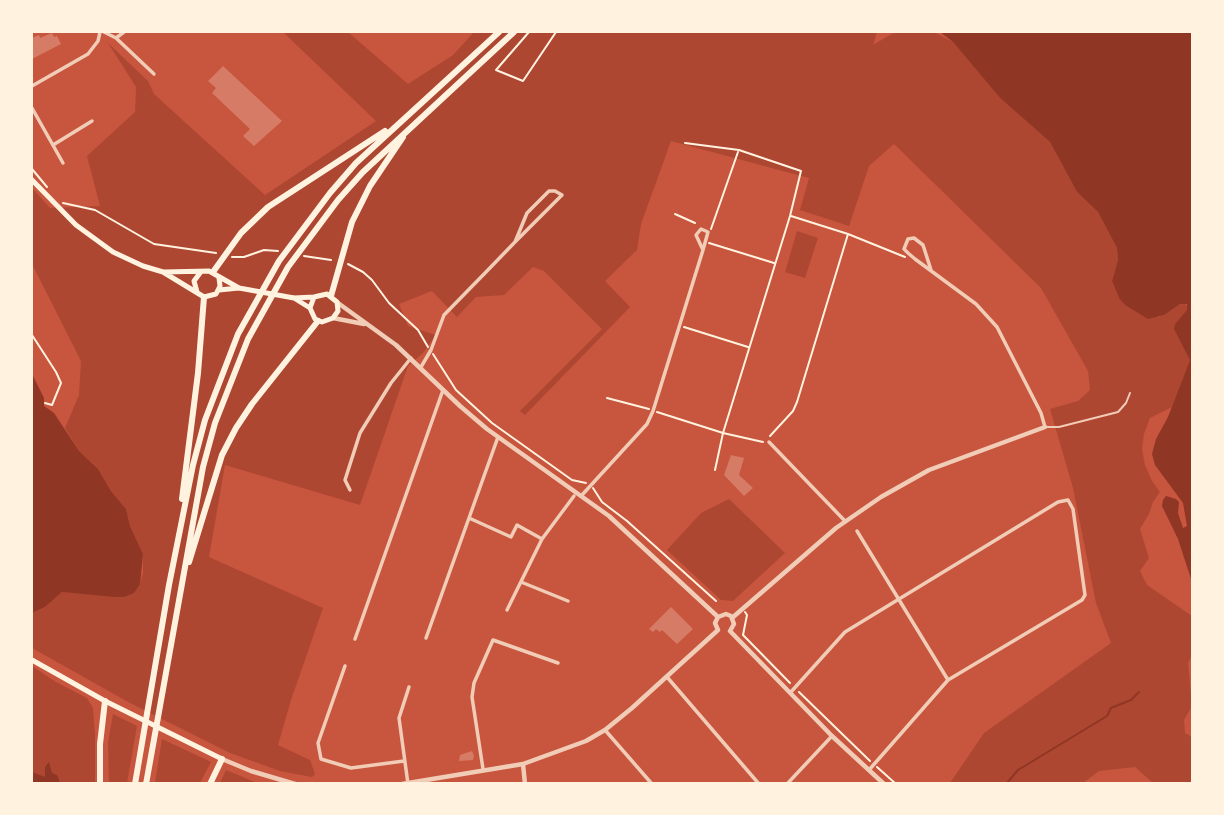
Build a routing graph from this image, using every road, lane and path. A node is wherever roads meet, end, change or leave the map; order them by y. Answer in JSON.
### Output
{"nodes":[{"id":1,"x":102,"y":32,"type":"edge"},
{"id":2,"x":124,"y":32,"type":"edge"},
{"id":3,"x":499,"y":32,"type":"edge"},
{"id":4,"x":514,"y":32,"type":"edge"},
{"id":5,"x":529,"y":32,"type":"edge"},
{"id":6,"x":556,"y":32,"type":"edge"},
{"id":7,"x":116,"y":38,"type":"junction"},
{"id":8,"x":154,"y":74,"type":"dead end"},
{"id":9,"x":32,"y":86,"type":"edge"},
{"id":10,"x":32,"y":108,"type":"edge"},
{"id":11,"x":403,"y":118,"type":"junction"},
{"id":12,"x":92,"y":121,"type":"dead end"},
{"id":13,"x":410,"y":127,"type":"junction"},
{"id":14,"x":685,"y":143,"type":"dead end"},
{"id":15,"x":53,"y":145,"type":"junction"},
{"id":16,"x":739,"y":150,"type":"junction"},
{"id":17,"x":63,"y":163,"type":"dead end"},
{"id":18,"x":32,"y":169,"type":"edge"},
{"id":19,"x":32,"y":180,"type":"edge"},
{"id":20,"x":54,"y":194,"type":"dead end"},
{"id":21,"x":60,"y":201,"type":"dead end"},
{"id":22,"x":675,"y":214,"type":"dead end"},
{"id":23,"x":790,"y":216,"type":"junction"},
{"id":24,"x":695,"y":223,"type":"dead end"},
{"id":25,"x":708,"y":232,"type":"junction"},
{"id":26,"x":848,"y":234,"type":"junction"},
{"id":27,"x":705,"y":242,"type":"junction"},
{"id":28,"x":515,"y":243,"type":"junction"},
{"id":29,"x":703,"y":250,"type":"junction"},
{"id":30,"x":278,"y":251,"type":"dead end"},
{"id":31,"x":216,"y":253,"type":"dead end"},
{"id":32,"x":303,"y":256,"type":"dead end"},
{"id":33,"x":231,"y":257,"type":"dead end"},
{"id":34,"x":915,"y":259,"type":"junction"},
{"id":35,"x":331,"y":260,"type":"dead end"},
{"id":36,"x":775,"y":263,"type":"junction"},
{"id":37,"x":347,"y":264,"type":"dead end"},
{"id":38,"x":931,"y":271,"type":"junction"},
{"id":39,"x":163,"y":272,"type":"junction"},
{"id":40,"x":201,"y":272,"type":"junction"},
{"id":41,"x":213,"y":272,"type":"junction"},
{"id":42,"x":219,"y":278,"type":"junction"},
{"id":43,"x":241,"y":288,"type":"junction"},
{"id":44,"x":219,"y":290,"type":"junction"},
{"id":45,"x":197,"y":292,"type":"junction"},
{"id":46,"x":331,"y":296,"type":"junction"},
{"id":47,"x":204,"y":297,"type":"junction"},
{"id":48,"x":314,"y":297,"type":"junction"},
{"id":49,"x":294,"y":298,"type":"junction"},
{"id":50,"x":337,"y":302,"type":"junction"},
{"id":51,"x":310,"y":308,"type":"junction"},
{"id":52,"x":333,"y":318,"type":"junction"},
{"id":53,"x":318,"y":321,"type":"junction"},
{"id":54,"x":368,"y":324,"type":"junction"},
{"id":55,"x":680,"y":326,"type":"junction"},
{"id":56,"x":32,"y":335,"type":"edge"},
{"id":57,"x":748,"y":347,"type":"junction"},
{"id":58,"x":431,"y":350,"type":"junction"},
{"id":59,"x":411,"y":358,"type":"junction"},
{"id":60,"x":421,"y":367,"type":"junction"},
{"id":61,"x":443,"y":390,"type":"junction"},
{"id":62,"x":1130,"y":393,"type":"dead end"},
{"id":63,"x":607,"y":398,"type":"dead end"},
{"id":64,"x":45,"y":403,"type":"dead end"},
{"id":65,"x":653,"y":411,"type":"junction"},
{"id":66,"x":1045,"y":427,"type":"junction"},
{"id":67,"x":723,"y":433,"type":"junction"},
{"id":68,"x":498,"y":437,"type":"junction"},
{"id":69,"x":769,"y":442,"type":"junction"},
{"id":70,"x":715,"y":470,"type":"dead end"},
{"id":71,"x":590,"y":486,"type":"junction"},
{"id":72,"x":350,"y":490,"type":"dead end"},
{"id":73,"x":582,"y":495,"type":"junction"},
{"id":74,"x":574,"y":496,"type":"dead end"},
{"id":75,"x":469,"y":518,"type":"junction"},
{"id":76,"x":845,"y":521,"type":"junction"},
{"id":77,"x":857,"y":531,"type":"dead end"},
{"id":78,"x":542,"y":539,"type":"junction"},
{"id":79,"x":177,"y":547,"type":"junction"},
{"id":80,"x":183,"y":580,"type":"junction"},
{"id":81,"x":521,"y":582,"type":"junction"},
{"id":82,"x":898,"y":599,"type":"junction"},
{"id":83,"x":568,"y":601,"type":"dead end"},
{"id":84,"x":716,"y":601,"type":"dead end"},
{"id":85,"x":507,"y":610,"type":"dead end"},
{"id":86,"x":743,"y":610,"type":"junction"},
{"id":87,"x":718,"y":617,"type":"junction"},
{"id":88,"x":733,"y":618,"type":"junction"},
{"id":89,"x":718,"y":630,"type":"junction"},
{"id":90,"x":730,"y":631,"type":"junction"},
{"id":91,"x":426,"y":638,"type":"dead end"},
{"id":92,"x":355,"y":639,"type":"dead end"},
{"id":93,"x":32,"y":660,"type":"edge"},
{"id":94,"x":558,"y":663,"type":"dead end"},
{"id":95,"x":345,"y":666,"type":"dead end"},
{"id":96,"x":667,"y":677,"type":"junction"},
{"id":97,"x":948,"y":680,"type":"junction"},
{"id":98,"x":409,"y":687,"type":"dead end"},
{"id":99,"x":795,"y":688,"type":"junction"},
{"id":100,"x":790,"y":693,"type":"junction"},
{"id":101,"x":105,"y":701,"type":"junction"},
{"id":102,"x":605,"y":730,"type":"junction"},
{"id":103,"x":832,"y":736,"type":"junction"},
{"id":104,"x":222,"y":759,"type":"junction"},
{"id":105,"x":404,"y":761,"type":"junction"},
{"id":106,"x":523,"y":764,"type":"junction"},
{"id":107,"x":874,"y":765,"type":"junction"},
{"id":108,"x":483,"y":769,"type":"junction"},
{"id":109,"x":869,"y":770,"type":"junction"},
{"id":110,"x":100,"y":783,"type":"edge"},
{"id":111,"x":135,"y":783,"type":"edge"},
{"id":112,"x":146,"y":783,"type":"edge"},
{"id":113,"x":210,"y":783,"type":"edge"},
{"id":114,"x":295,"y":783,"type":"edge"},
{"id":115,"x":406,"y":783,"type":"edge"},
{"id":116,"x":525,"y":783,"type":"edge"},
{"id":117,"x":652,"y":783,"type":"edge"},
{"id":118,"x":759,"y":783,"type":"edge"},
{"id":119,"x":787,"y":783,"type":"edge"},
{"id":120,"x":884,"y":783,"type":"edge"},
{"id":121,"x":896,"y":783,"type":"edge"}],
"edges":[{"from":1,"to":7,"type":"street"},
{"from":1,"to":9,"type":"street"},
{"from":2,"to":7,"type":"street"},
{"from":3,"to":11,"type":"highway"},
{"from":4,"to":13,"type":"highway"},
{"from":5,"to":6,"type":"path"},
{"from":7,"to":8,"type":"street"},
{"from":10,"to":15,"type":"street"},
{"from":11,"to":41,"type":"highway"},
{"from":11,"to":79,"type":"highway"},
{"from":12,"to":15,"type":"street"},
{"from":13,"to":46,"type":"highway"},
{"from":13,"to":80,"type":"highway"},
{"from":14,"to":16,"type":"path"},
{"from":15,"to":17,"type":"street"},
{"from":16,"to":23,"type":"path"},
{"from":16,"to":25,"type":"path"},
{"from":18,"to":20,"type":"path"},
{"from":19,"to":39,"type":"main road"},
{"from":21,"to":31,"type":"path"},
{"from":22,"to":24,"type":"path"},
{"from":23,"to":26,"type":"path"},
{"from":23,"to":36,"type":"path"},
{"from":25,"to":27,"type":"street"},
{"from":25,"to":29,"type":"street"},
{"from":26,"to":34,"type":"path"},
{"from":26,"to":69,"type":"path"},
{"from":27,"to":29,"type":"street"},
{"from":27,"to":36,"type":"path"},
{"from":28,"to":28,"type":"street"},
{"from":28,"to":58,"type":"street"},
{"from":29,"to":55,"type":"street"},
{"from":30,"to":33,"type":"path"},
{"from":32,"to":35,"type":"path"},
{"from":34,"to":38,"type":"street"},
{"from":34,"to":38,"type":"street"},
{"from":36,"to":57,"type":"path"},
{"from":37,"to":58,"type":"path"},
{"from":38,"to":66,"type":"street"},
{"from":39,"to":40,"type":"main road"},
{"from":39,"to":45,"type":"main road"},
{"from":40,"to":41,"type":"main road"},
{"from":40,"to":45,"type":"main road"},
{"from":41,"to":42,"type":"main road"},
{"from":42,"to":43,"type":"main road"},
{"from":42,"to":44,"type":"main road"},
{"from":43,"to":44,"type":"main road"},
{"from":43,"to":49,"type":"main road"},
{"from":44,"to":47,"type":"main road"},
{"from":45,"to":47,"type":"main road"},
{"from":46,"to":48,"type":"main road"},
{"from":46,"to":50,"type":"main road"},
{"from":47,"to":79,"type":"highway"},
{"from":48,"to":49,"type":"main road"},
{"from":48,"to":51,"type":"main road"},
{"from":49,"to":51,"type":"main road"},
{"from":50,"to":52,"type":"main road"},
{"from":50,"to":54,"type":"street"},
{"from":51,"to":53,"type":"main road"},
{"from":52,"to":53,"type":"main road"},
{"from":52,"to":54,"type":"street"},
{"from":53,"to":80,"type":"highway"},
{"from":54,"to":59,"type":"street"},
{"from":55,"to":57,"type":"path"},
{"from":55,"to":65,"type":"street"},
{"from":56,"to":64,"type":"path"},
{"from":57,"to":67,"type":"path"},
{"from":58,"to":60,"type":"street"},
{"from":58,"to":71,"type":"path"},
{"from":59,"to":60,"type":"street"},
{"from":59,"to":72,"type":"street"},
{"from":60,"to":61,"type":"street"},
{"from":61,"to":68,"type":"street"},
{"from":61,"to":92,"type":"street"},
{"from":62,"to":66,"type":"lane"},
{"from":63,"to":65,"type":"path"},
{"from":65,"to":67,"type":"path"},
{"from":65,"to":71,"type":"street"},
{"from":66,"to":76,"type":"street"},
{"from":67,"to":69,"type":"path"},
{"from":67,"to":70,"type":"path"},
{"from":68,"to":73,"type":"street"},
{"from":68,"to":75,"type":"street"},
{"from":69,"to":76,"type":"street"},
{"from":71,"to":73,"type":"street"},
{"from":71,"to":84,"type":"path"},
{"from":73,"to":87,"type":"street"},
{"from":74,"to":78,"type":"street"},
{"from":75,"to":78,"type":"street"},
{"from":75,"to":91,"type":"street"},
{"from":76,"to":86,"type":"street"},
{"from":77,"to":82,"type":"street"},
{"from":78,"to":81,"type":"street"},
{"from":79,"to":111,"type":"highway"},
{"from":80,"to":112,"type":"highway"},
{"from":81,"to":83,"type":"street"},
{"from":81,"to":85,"type":"street"},
{"from":82,"to":97,"type":"street"},
{"from":82,"to":97,"type":"street"},
{"from":82,"to":99,"type":"street"},
{"from":86,"to":88,"type":"street"},
{"from":86,"to":99,"type":"path"},
{"from":87,"to":88,"type":"street"},
{"from":87,"to":89,"type":"street"},
{"from":88,"to":90,"type":"street"},
{"from":89,"to":90,"type":"street"},
{"from":89,"to":96,"type":"street"},
{"from":90,"to":100,"type":"street"},
{"from":93,"to":101,"type":"main road"},
{"from":94,"to":108,"type":"street"},
{"from":95,"to":105,"type":"street"},
{"from":96,"to":102,"type":"street"},
{"from":96,"to":118,"type":"street"},
{"from":97,"to":107,"type":"street"},
{"from":98,"to":105,"type":"street"},
{"from":99,"to":100,"type":"street"},
{"from":99,"to":107,"type":"path"},
{"from":100,"to":103,"type":"street"},
{"from":101,"to":104,"type":"main road"},
{"from":101,"to":110,"type":"highway"},
{"from":102,"to":106,"type":"street"},
{"from":102,"to":117,"type":"street"},
{"from":103,"to":109,"type":"street"},
{"from":103,"to":119,"type":"street"},
{"from":104,"to":113,"type":"highway"},
{"from":104,"to":114,"type":"street"},
{"from":105,"to":115,"type":"street"},
{"from":106,"to":108,"type":"street"},
{"from":106,"to":116,"type":"street"},
{"from":107,"to":109,"type":"street"},
{"from":107,"to":121,"type":"path"},
{"from":108,"to":115,"type":"street"},
{"from":109,"to":120,"type":"street"}]}
